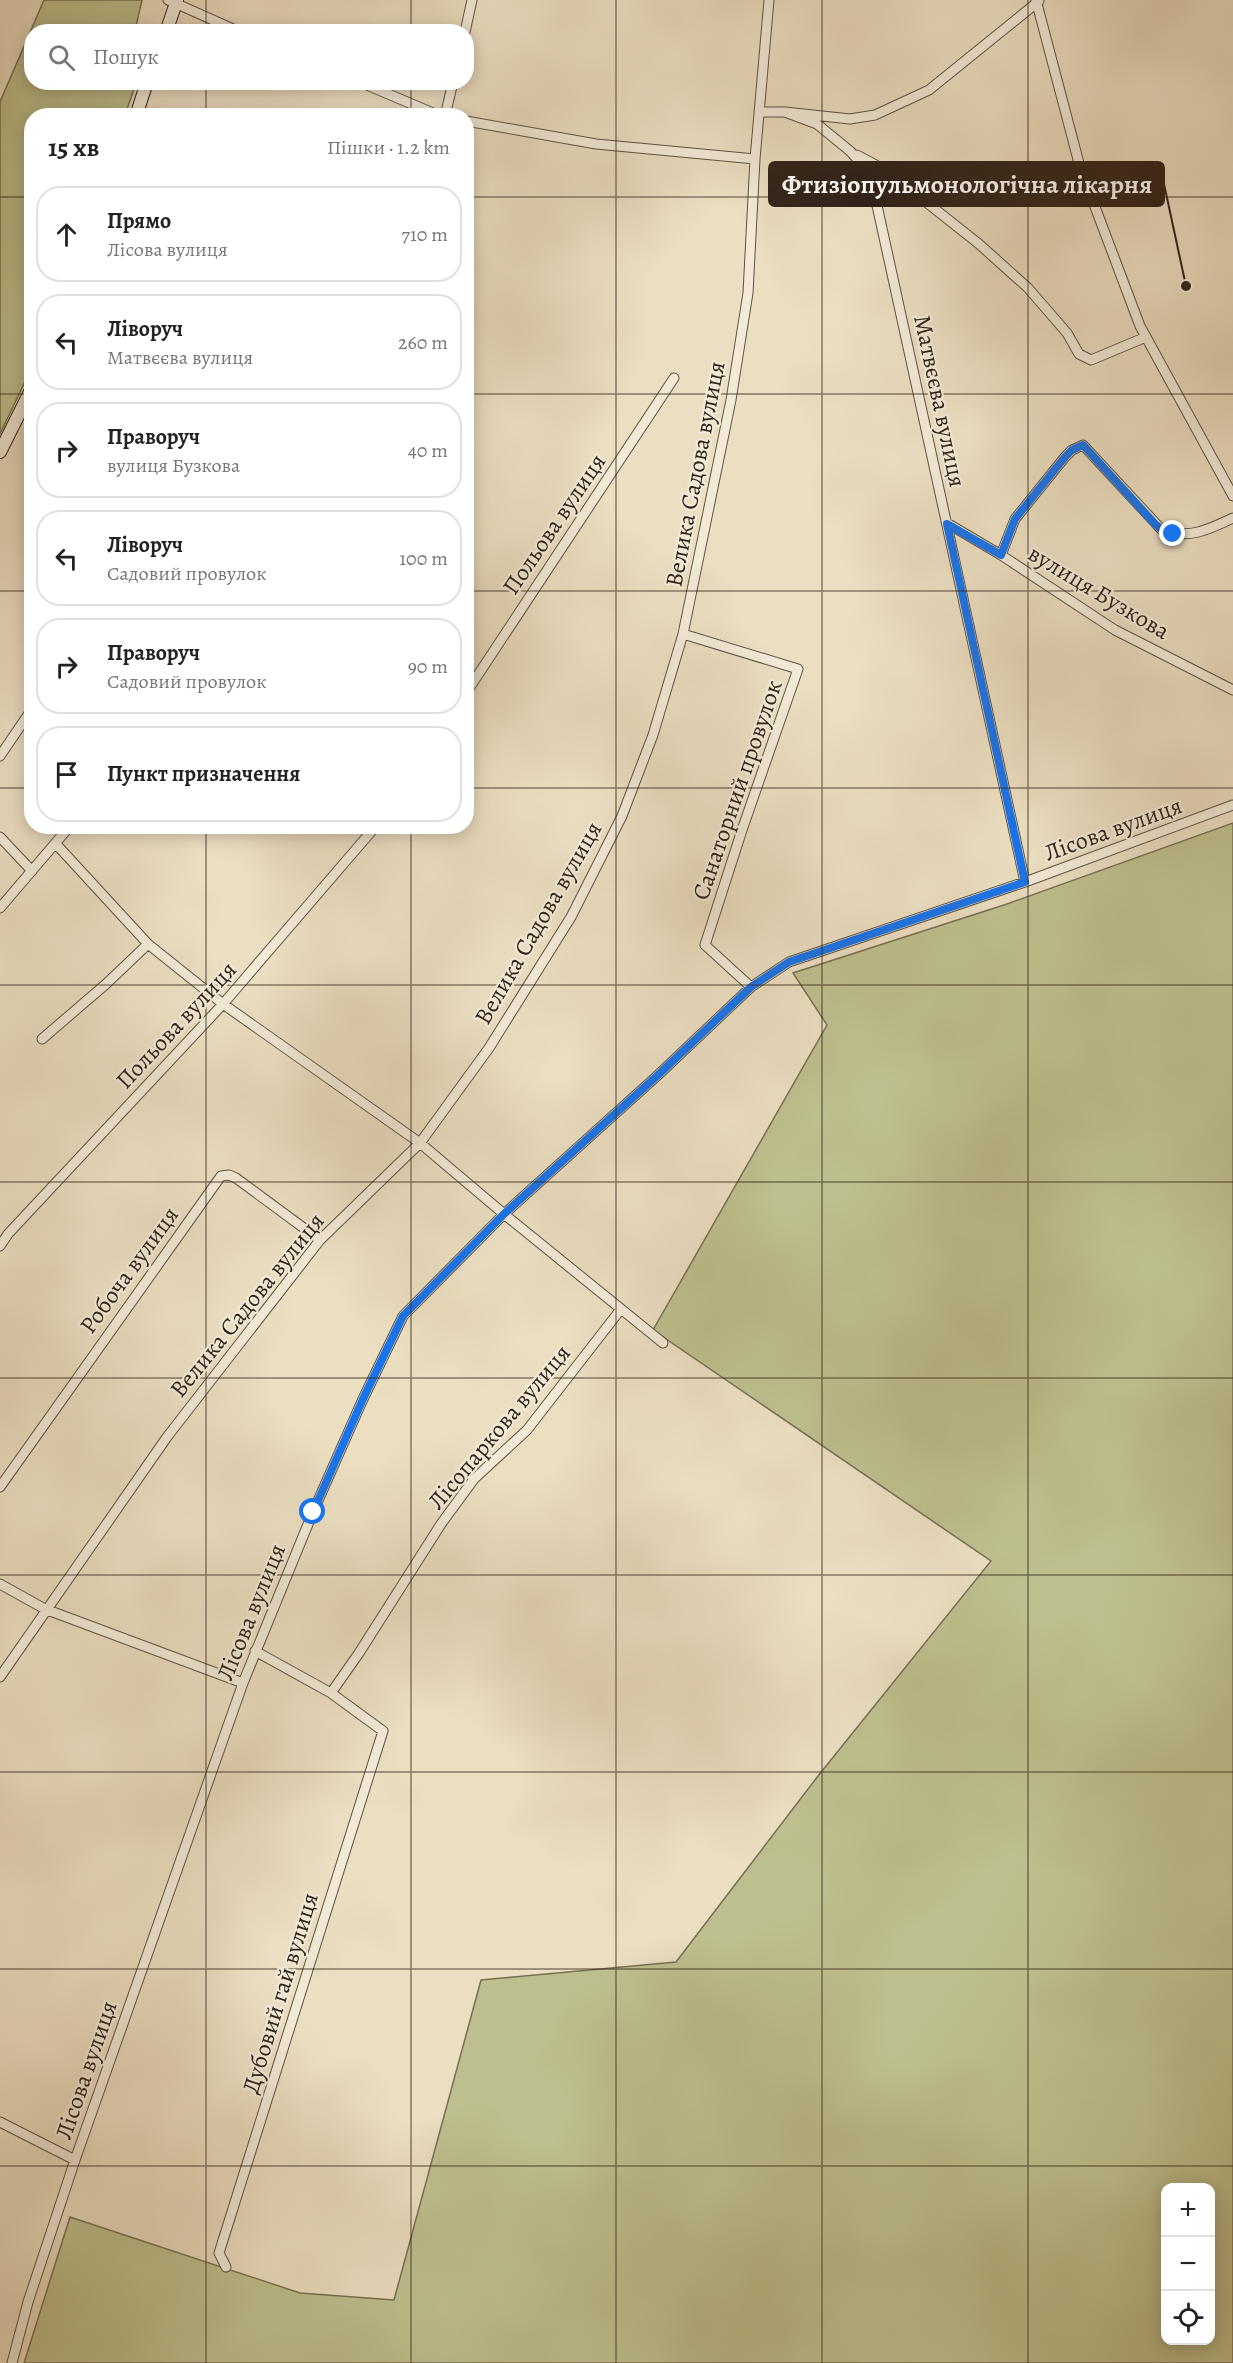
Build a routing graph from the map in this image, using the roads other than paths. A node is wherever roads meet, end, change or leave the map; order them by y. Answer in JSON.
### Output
{"nodes":[{"id":1,"x":472,"y":0,"type":"edge"},
{"id":2,"x":769,"y":0,"type":"edge"},
{"id":3,"x":173,"y":1,"type":"edge"},
{"id":4,"x":1037,"y":1,"type":"edge"},
{"id":5,"x":167,"y":24,"type":"edge"},
{"id":6,"x":223,"y":24,"type":"edge"},
{"id":7,"x":467,"y":24,"type":"edge"},
{"id":8,"x":144,"y":90,"type":"edge"},
{"id":9,"x":380,"y":90,"type":"edge"},
{"id":10,"x":451,"y":90,"type":"edge"},
{"id":11,"x":139,"y":108,"type":"edge"},
{"id":12,"x":423,"y":108,"type":"edge"},
{"id":13,"x":445,"y":108,"type":"edge"},
{"id":14,"x":759,"y":112,"type":"junction"},
{"id":15,"x":785,"y":112,"type":"junction"},
{"id":16,"x":474,"y":122,"type":"edge"},
{"id":17,"x":850,"y":151,"type":"junction"},
{"id":18,"x":755,"y":159,"type":"junction"},
{"id":19,"x":1146,"y":337,"type":"junction"},
{"id":20,"x":674,"y":378,"type":"dead end"},
{"id":21,"x":24,"y":404,"type":"edge"},
{"id":22,"x":0,"y":452,"type":"edge"},
{"id":23,"x":1233,"y":496,"type":"edge"},
{"id":24,"x":1233,"y":518,"type":"edge"},
{"id":25,"x":947,"y":524,"type":"junction"},
{"id":26,"x":1001,"y":555,"type":"junction"},
{"id":27,"x":683,"y":634,"type":"junction"},
{"id":28,"x":474,"y":681,"type":"edge"},
{"id":29,"x":1233,"y":690,"type":"edge"},
{"id":30,"x":24,"y":721,"type":"edge"},
{"id":31,"x":0,"y":756,"type":"edge"},
{"id":32,"x":1233,"y":805,"type":"edge"},
{"id":33,"x":64,"y":834,"type":"edge"},
{"id":34,"x":369,"y":834,"type":"edge"},
{"id":35,"x":0,"y":837,"type":"edge"},
{"id":36,"x":56,"y":844,"type":"junction"},
{"id":37,"x":32,"y":871,"type":"junction"},
{"id":38,"x":1025,"y":882,"type":"junction"},
{"id":39,"x":0,"y":908,"type":"edge"},
{"id":40,"x":148,"y":944,"type":"junction"},
{"id":41,"x":751,"y":987,"type":"junction"},
{"id":42,"x":223,"y":1004,"type":"junction"},
{"id":43,"x":42,"y":1039,"type":"dead end"},
{"id":44,"x":420,"y":1143,"type":"junction"},
{"id":45,"x":504,"y":1214,"type":"junction"},
{"id":46,"x":320,"y":1240,"type":"junction"},
{"id":47,"x":0,"y":1246,"type":"edge"},
{"id":48,"x":621,"y":1309,"type":"junction"},
{"id":49,"x":663,"y":1343,"type":"dead end"},
{"id":50,"x":0,"y":1487,"type":"edge"},
{"id":51,"x":0,"y":1584,"type":"edge"},
{"id":52,"x":45,"y":1609,"type":"junction"},
{"id":53,"x":255,"y":1651,"type":"junction"},
{"id":54,"x":0,"y":1677,"type":"edge"},
{"id":55,"x":243,"y":1683,"type":"junction"},
{"id":56,"x":331,"y":1693,"type":"junction"},
{"id":57,"x":0,"y":2122,"type":"edge"},
{"id":58,"x":75,"y":2160,"type":"junction"},
{"id":59,"x":226,"y":2267,"type":"dead end"},
{"id":60,"x":12,"y":2363,"type":"edge"}],
"edges":[{"from":1,"to":7,"type":"street"},
{"from":2,"to":14,"type":"street","name":"Велика Садова вулиця"},
{"from":3,"to":5,"type":"street"},
{"from":3,"to":6,"type":"street"},
{"from":4,"to":15,"type":"street"},
{"from":4,"to":19,"type":"street"},
{"from":8,"to":11,"type":"street"},
{"from":9,"to":12,"type":"street"},
{"from":10,"to":13,"type":"street"},
{"from":14,"to":15,"type":"street"},
{"from":14,"to":18,"type":"street","name":"Велика Садова вулиця"},
{"from":15,"to":17,"type":"street","name":"Матвєєва вулиця"},
{"from":16,"to":18,"type":"street"},
{"from":17,"to":19,"type":"street"},
{"from":17,"to":25,"type":"street","name":"Матвєєва вулиця"},
{"from":18,"to":27,"type":"street","name":"Велика Садова вулиця"},
{"from":19,"to":23,"type":"street"},
{"from":20,"to":28,"type":"street","name":"Польова вулиця"},
{"from":21,"to":22,"type":"street"},
{"from":24,"to":26,"type":"street"},
{"from":25,"to":26,"type":"street","name":"вулиця Бузкова"},
{"from":25,"to":38,"type":"street","name":"Матвєєва вулиця"},
{"from":26,"to":29,"type":"street","name":"вулиця Бузкова"},
{"from":27,"to":41,"type":"street","name":"Санаторний провулок"},
{"from":27,"to":44,"type":"street","name":"Велика Садова вулиця"},
{"from":30,"to":31,"type":"street"},
{"from":32,"to":38,"type":"street","name":"Лісова вулиця"},
{"from":33,"to":36,"type":"street"},
{"from":34,"to":42,"type":"street","name":"Польова вулиця"},
{"from":35,"to":37,"type":"street"},
{"from":36,"to":37,"type":"street"},
{"from":36,"to":40,"type":"street"},
{"from":37,"to":39,"type":"street"},
{"from":38,"to":41,"type":"street","name":"Лісова вулиця"},
{"from":40,"to":42,"type":"street"},
{"from":40,"to":43,"type":"street"},
{"from":41,"to":45,"type":"street","name":"Лісова вулиця"},
{"from":42,"to":44,"type":"street"},
{"from":42,"to":47,"type":"street","name":"Польова вулиця"},
{"from":44,"to":45,"type":"street"},
{"from":44,"to":46,"type":"street","name":"Велика Садова вулиця"},
{"from":45,"to":48,"type":"street"},
{"from":45,"to":53,"type":"street","name":"Лісова вулиця"},
{"from":46,"to":50,"type":"street","name":"Робоча вулиця"},
{"from":46,"to":52,"type":"street","name":"Велика Садова вулиця"},
{"from":48,"to":49,"type":"street"},
{"from":48,"to":56,"type":"street","name":"Лісопаркова вулиця"},
{"from":51,"to":52,"type":"street"},
{"from":52,"to":54,"type":"street","name":"Велика Садова вулиця"},
{"from":52,"to":55,"type":"street"},
{"from":53,"to":55,"type":"street","name":"Лісова вулиця"},
{"from":53,"to":56,"type":"street"},
{"from":55,"to":58,"type":"street","name":"Лісова вулиця"},
{"from":56,"to":59,"type":"street","name":"Дубовий гай вулиця"},
{"from":57,"to":58,"type":"street"},
{"from":58,"to":60,"type":"street","name":"Лісова вулиця"}]}
